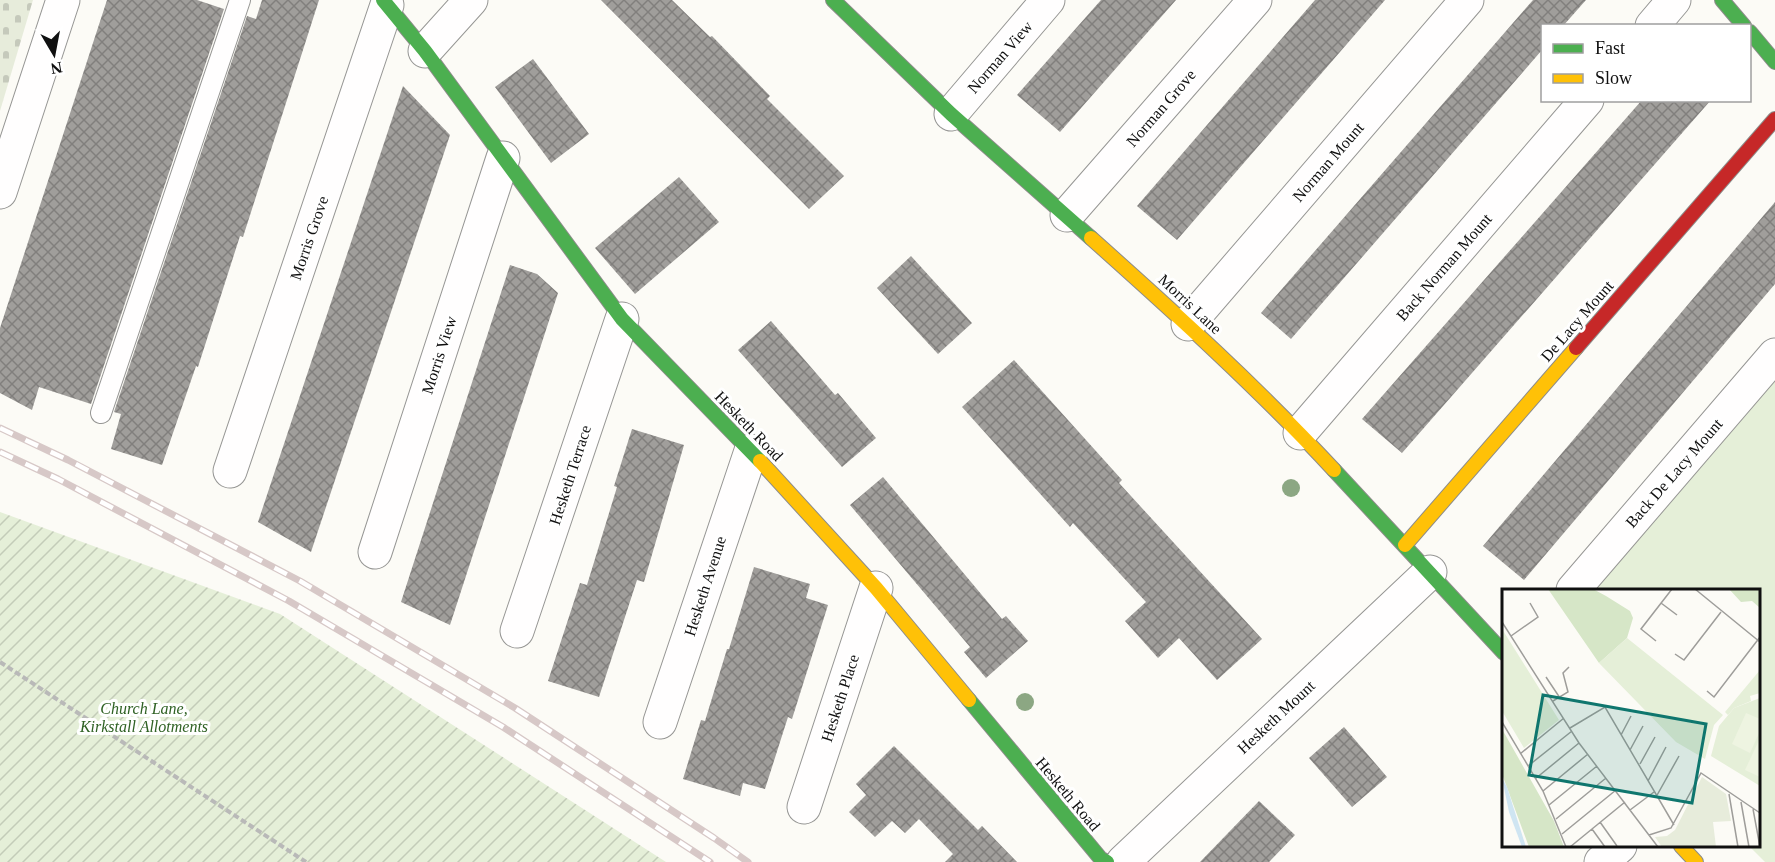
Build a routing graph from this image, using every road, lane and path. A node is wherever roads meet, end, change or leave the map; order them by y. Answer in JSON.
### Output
{"nodes":[{"id":1,"x":63,"y":0,"type":"edge"},
{"id":2,"x":240,"y":0,"type":"edge"},
{"id":3,"x":471,"y":0,"type":"edge"},
{"id":4,"x":833,"y":0,"type":"edge"},
{"id":5,"x":1048,"y":0,"type":"edge"},
{"id":6,"x":1255,"y":0,"type":"edge"},
{"id":7,"x":1467,"y":0,"type":"edge"},
{"id":8,"x":1674,"y":0,"type":"edge"},
{"id":9,"x":1722,"y":0,"type":"edge"},
{"id":10,"x":385,"y":3,"type":"edge"},
{"id":11,"x":1654,"y":24,"type":"edge"},
{"id":12,"x":1742,"y":24,"type":"edge"},
{"id":13,"x":1751,"y":34,"type":"edge"},
{"id":14,"x":425,"y":51,"type":"junction"},
{"id":15,"x":1775,"y":62,"type":"edge"},
{"id":16,"x":1585,"y":102,"type":"edge"},
{"id":17,"x":951,"y":114,"type":"junction"},
{"id":18,"x":1775,"y":119,"type":"edge"},
{"id":19,"x":503,"y":159,"type":"junction"},
{"id":20,"x":0,"y":192,"type":"edge"},
{"id":21,"x":1067,"y":215,"type":"junction"},
{"id":22,"x":622,"y":318,"type":"junction"},
{"id":23,"x":1188,"y":324,"type":"junction"},
{"id":24,"x":1775,"y":355,"type":"edge"},
{"id":25,"x":100,"y":413,"type":"dead end"},
{"id":26,"x":1300,"y":433,"type":"junction"},
{"id":27,"x":751,"y":451,"type":"junction"},
{"id":28,"x":230,"y":471,"type":"dead end"},
{"id":29,"x":1404,"y":545,"type":"junction"},
{"id":30,"x":375,"y":552,"type":"dead end"},
{"id":31,"x":1430,"y":572,"type":"junction"},
{"id":32,"x":876,"y":588,"type":"junction"},
{"id":33,"x":1576,"y":589,"type":"edge"},
{"id":34,"x":517,"y":631,"type":"dead end"},
{"id":35,"x":1502,"y":652,"type":"edge"},
{"id":36,"x":0,"y":662,"type":"edge"},
{"id":37,"x":660,"y":722,"type":"dead end"},
{"id":38,"x":804,"y":807,"type":"dead end"},
{"id":39,"x":1619,"y":847,"type":"edge"},
{"id":40,"x":1682,"y":847,"type":"edge"},
{"id":41,"x":306,"y":862,"type":"edge"},
{"id":42,"x":1107,"y":862,"type":"edge"},
{"id":43,"x":1123,"y":862,"type":"edge"},
{"id":44,"x":1601,"y":862,"type":"edge"},
{"id":45,"x":1696,"y":862,"type":"edge"}],
"edges":[{"from":1,"to":20,"type":"street"},
{"from":2,"to":25,"type":"lane"},
{"from":3,"to":14,"type":"street"},
{"from":4,"to":17,"type":"street","name":"Morris Lane"},
{"from":5,"to":17,"type":"street","name":"Norman View"},
{"from":6,"to":21,"type":"street","name":"Norman Grove"},
{"from":7,"to":23,"type":"street","name":"Norman Mount"},
{"from":8,"to":11,"type":"street"},
{"from":9,"to":12,"type":"street"},
{"from":10,"to":14,"type":"street","name":"Hesketh Road"},
{"from":10,"to":28,"type":"street","name":"Morris Grove"},
{"from":13,"to":15,"type":"street"},
{"from":14,"to":19,"type":"street","name":"Hesketh Road"},
{"from":16,"to":26,"type":"street","name":"Back Norman Mount"},
{"from":17,"to":21,"type":"street","name":"Morris Lane"},
{"from":18,"to":29,"type":"street","name":"De Lacy Mount"},
{"from":19,"to":22,"type":"street","name":"Hesketh Road"},
{"from":19,"to":30,"type":"street","name":"Morris View"},
{"from":21,"to":23,"type":"street","name":"Morris Lane"},
{"from":22,"to":27,"type":"street","name":"Hesketh Road"},
{"from":22,"to":34,"type":"street","name":"Hesketh Terrace"},
{"from":23,"to":26,"type":"street","name":"Morris Lane"},
{"from":24,"to":33,"type":"street","name":"Back De Lacy Mount"},
{"from":26,"to":29,"type":"street","name":"Morris Lane"},
{"from":27,"to":32,"type":"street","name":"Hesketh Road"},
{"from":27,"to":37,"type":"street","name":"Hesketh Avenue"},
{"from":29,"to":31,"type":"street","name":"Morris Lane"},
{"from":31,"to":35,"type":"street","name":"Morris Lane"},
{"from":31,"to":43,"type":"street","name":"Hesketh Mount"},
{"from":32,"to":38,"type":"street","name":"Hesketh Place"},
{"from":32,"to":42,"type":"street","name":"Hesketh Road"},
{"from":36,"to":41,"type":"path"},
{"from":39,"to":44,"type":"street"},
{"from":40,"to":45,"type":"street"}]}
